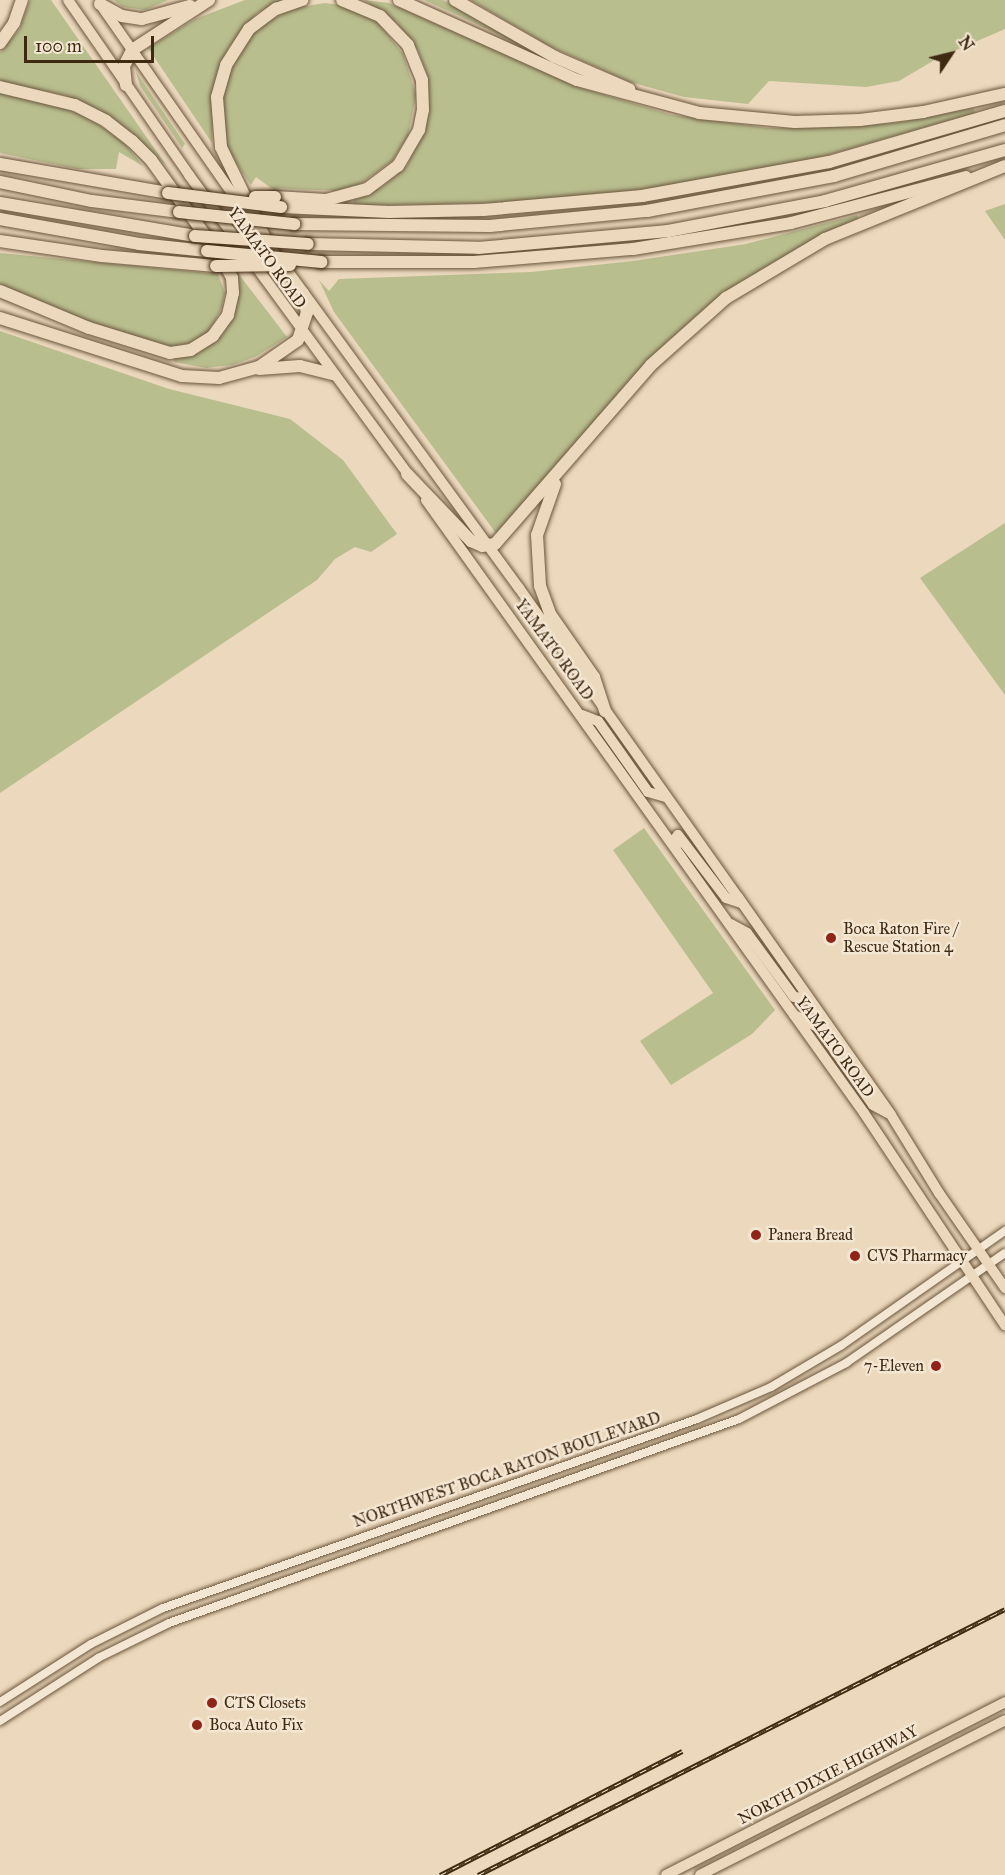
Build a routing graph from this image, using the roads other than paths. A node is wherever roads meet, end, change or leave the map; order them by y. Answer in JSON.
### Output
{"nodes":[{"id":1,"x":22,"y":0,"type":"edge"},
{"id":2,"x":68,"y":0,"type":"edge"},
{"id":3,"x":208,"y":0,"type":"edge"},
{"id":4,"x":302,"y":0,"type":"edge"},
{"id":5,"x":342,"y":0,"type":"edge"},
{"id":6,"x":399,"y":0,"type":"edge"},
{"id":7,"x":455,"y":0,"type":"edge"},
{"id":8,"x":99,"y":2,"type":"edge"},
{"id":9,"x":0,"y":43,"type":"edge"},
{"id":10,"x":132,"y":51,"type":"junction"},
{"id":11,"x":126,"y":85,"type":"junction"},
{"id":12,"x":0,"y":87,"type":"edge"},
{"id":13,"x":1005,"y":94,"type":"edge"},
{"id":14,"x":1005,"y":111,"type":"edge"},
{"id":15,"x":732,"y":117,"type":"junction"},
{"id":16,"x":1005,"y":125,"type":"edge"},
{"id":17,"x":1005,"y":150,"type":"edge"},
{"id":18,"x":0,"y":164,"type":"edge"},
{"id":19,"x":1005,"y":166,"type":"edge"},
{"id":20,"x":0,"y":182,"type":"edge"},
{"id":21,"x":278,"y":202,"type":"junction"},
{"id":22,"x":0,"y":203,"type":"edge"},
{"id":23,"x":0,"y":219,"type":"edge"},
{"id":24,"x":0,"y":241,"type":"edge"},
{"id":25,"x":268,"y":244,"type":"junction"},
{"id":26,"x":321,"y":262,"type":"junction"},
{"id":27,"x":0,"y":291,"type":"edge"},
{"id":28,"x":303,"y":293,"type":"junction"},
{"id":29,"x":0,"y":318,"type":"edge"},
{"id":30,"x":303,"y":333,"type":"junction"},
{"id":31,"x":252,"y":370,"type":"junction"},
{"id":32,"x":333,"y":374,"type":"junction"},
{"id":33,"x":567,"y":463,"type":"junction"},
{"id":34,"x":407,"y":474,"type":"junction"},
{"id":35,"x":489,"y":546,"type":"junction"},
{"id":36,"x":605,"y":711,"type":"junction"},
{"id":37,"x":582,"y":715,"type":"junction"},
{"id":38,"x":666,"y":796,"type":"junction"},
{"id":39,"x":678,"y":851,"type":"junction"},
{"id":40,"x":741,"y":903,"type":"junction"},
{"id":41,"x":728,"y":923,"type":"junction"},
{"id":42,"x":808,"y":998,"type":"junction"},
{"id":43,"x":794,"y":1015,"type":"junction"},
{"id":44,"x":891,"y":1115,"type":"junction"},
{"id":45,"x":1005,"y":1231,"type":"edge"},
{"id":46,"x":978,"y":1250,"type":"junction"},
{"id":47,"x":1005,"y":1253,"type":"edge"},
{"id":48,"x":961,"y":1262,"type":"junction"},
{"id":49,"x":988,"y":1264,"type":"junction"},
{"id":50,"x":970,"y":1275,"type":"junction"},
{"id":51,"x":1005,"y":1288,"type":"edge"},
{"id":52,"x":1005,"y":1325,"type":"edge"},
{"id":53,"x":540,"y":1474,"type":"junction"},
{"id":54,"x":546,"y":1489,"type":"junction"},
{"id":55,"x":0,"y":1702,"type":"edge"},
{"id":56,"x":1005,"y":1702,"type":"edge"},
{"id":57,"x":1005,"y":1720,"type":"edge"},
{"id":58,"x":0,"y":1721,"type":"edge"},
{"id":59,"x":666,"y":1875,"type":"edge"},
{"id":60,"x":700,"y":1875,"type":"edge"}],
"edges":[{"from":1,"to":9,"type":"highway"},
{"from":2,"to":11,"type":"main road","name":"YAMATO ROAD"},
{"from":3,"to":8,"type":"highway"},
{"from":3,"to":10,"type":"highway"},
{"from":4,"to":25,"type":"highway"},
{"from":5,"to":21,"type":"highway"},
{"from":6,"to":15,"type":"highway"},
{"from":7,"to":15,"type":"highway"},
{"from":8,"to":10,"type":"main road","name":"YAMATO ROAD"},
{"from":10,"to":11,"type":"highway"},
{"from":10,"to":25,"type":"main road","name":"YAMATO ROAD"},
{"from":11,"to":30,"type":"main road","name":"YAMATO ROAD"},
{"from":12,"to":27,"type":"highway"},
{"from":13,"to":15,"type":"highway"},
{"from":14,"to":21,"type":"highway"},
{"from":16,"to":20,"type":"highway","bridge":true},
{"from":17,"to":22,"type":"highway","bridge":true},
{"from":18,"to":21,"type":"highway","bridge":true},
{"from":19,"to":26,"type":"highway"},
{"from":19,"to":33,"type":"highway"},
{"from":23,"to":26,"type":"highway","bridge":true},
{"from":24,"to":26,"type":"highway","bridge":true},
{"from":25,"to":28,"type":"main road","name":"YAMATO ROAD"},
{"from":28,"to":30,"type":"highway"},
{"from":28,"to":35,"type":"main road","name":"YAMATO ROAD"},
{"from":29,"to":31,"type":"highway"},
{"from":30,"to":31,"type":"highway"},
{"from":30,"to":32,"type":"main road","name":"YAMATO ROAD"},
{"from":31,"to":32,"type":"highway"},
{"from":32,"to":34,"type":"main road","name":"YAMATO ROAD"},
{"from":33,"to":35,"type":"highway"},
{"from":33,"to":36,"type":"highway"},
{"from":34,"to":35,"type":"highway"},
{"from":34,"to":37,"type":"main road","name":"YAMATO ROAD"},
{"from":35,"to":36,"type":"main road","name":"YAMATO ROAD"},
{"from":36,"to":38,"type":"main road","name":"YAMATO ROAD"},
{"from":37,"to":38,"type":"main road"},
{"from":37,"to":39,"type":"main road","name":"YAMATO ROAD"},
{"from":38,"to":40,"type":"main road","name":"YAMATO ROAD"},
{"from":39,"to":40,"type":"main road"},
{"from":39,"to":41,"type":"main road","name":"YAMATO ROAD"},
{"from":40,"to":42,"type":"main road","name":"YAMATO ROAD"},
{"from":41,"to":42,"type":"main road"},
{"from":41,"to":43,"type":"main road","name":"YAMATO ROAD"},
{"from":42,"to":44,"type":"main road","name":"YAMATO ROAD"},
{"from":43,"to":44,"type":"main road"},
{"from":43,"to":48,"type":"main road","name":"YAMATO ROAD"},
{"from":44,"to":46,"type":"main road","name":"YAMATO ROAD"},
{"from":45,"to":46,"type":"street","name":"NORTHWEST BOCA RATON BOULEVARD"},
{"from":46,"to":48,"type":"street","name":"NORTHWEST BOCA RATON BOULEVARD"},
{"from":46,"to":49,"type":"main road","name":"YAMATO ROAD"},
{"from":47,"to":49,"type":"street","name":"NORTHWEST BOCA RATON BOULEVARD"},
{"from":48,"to":50,"type":"main road","name":"YAMATO ROAD"},
{"from":48,"to":53,"type":"street","name":"NORTHWEST BOCA RATON BOULEVARD"},
{"from":49,"to":50,"type":"street","name":"NORTHWEST BOCA RATON BOULEVARD"},
{"from":49,"to":51,"type":"main road","name":"YAMATO ROAD"},
{"from":50,"to":52,"type":"main road","name":"YAMATO ROAD"},
{"from":50,"to":54,"type":"street","name":"NORTHWEST BOCA RATON BOULEVARD"},
{"from":53,"to":54,"type":"street"},
{"from":53,"to":55,"type":"street","name":"NORTHWEST BOCA RATON BOULEVARD"},
{"from":54,"to":58,"type":"street","name":"NORTHWEST BOCA RATON BOULEVARD"},
{"from":56,"to":59,"type":"main road","name":"NORTH DIXIE HIGHWAY"},
{"from":57,"to":60,"type":"main road","name":"NORTH DIXIE HIGHWAY"}]}
